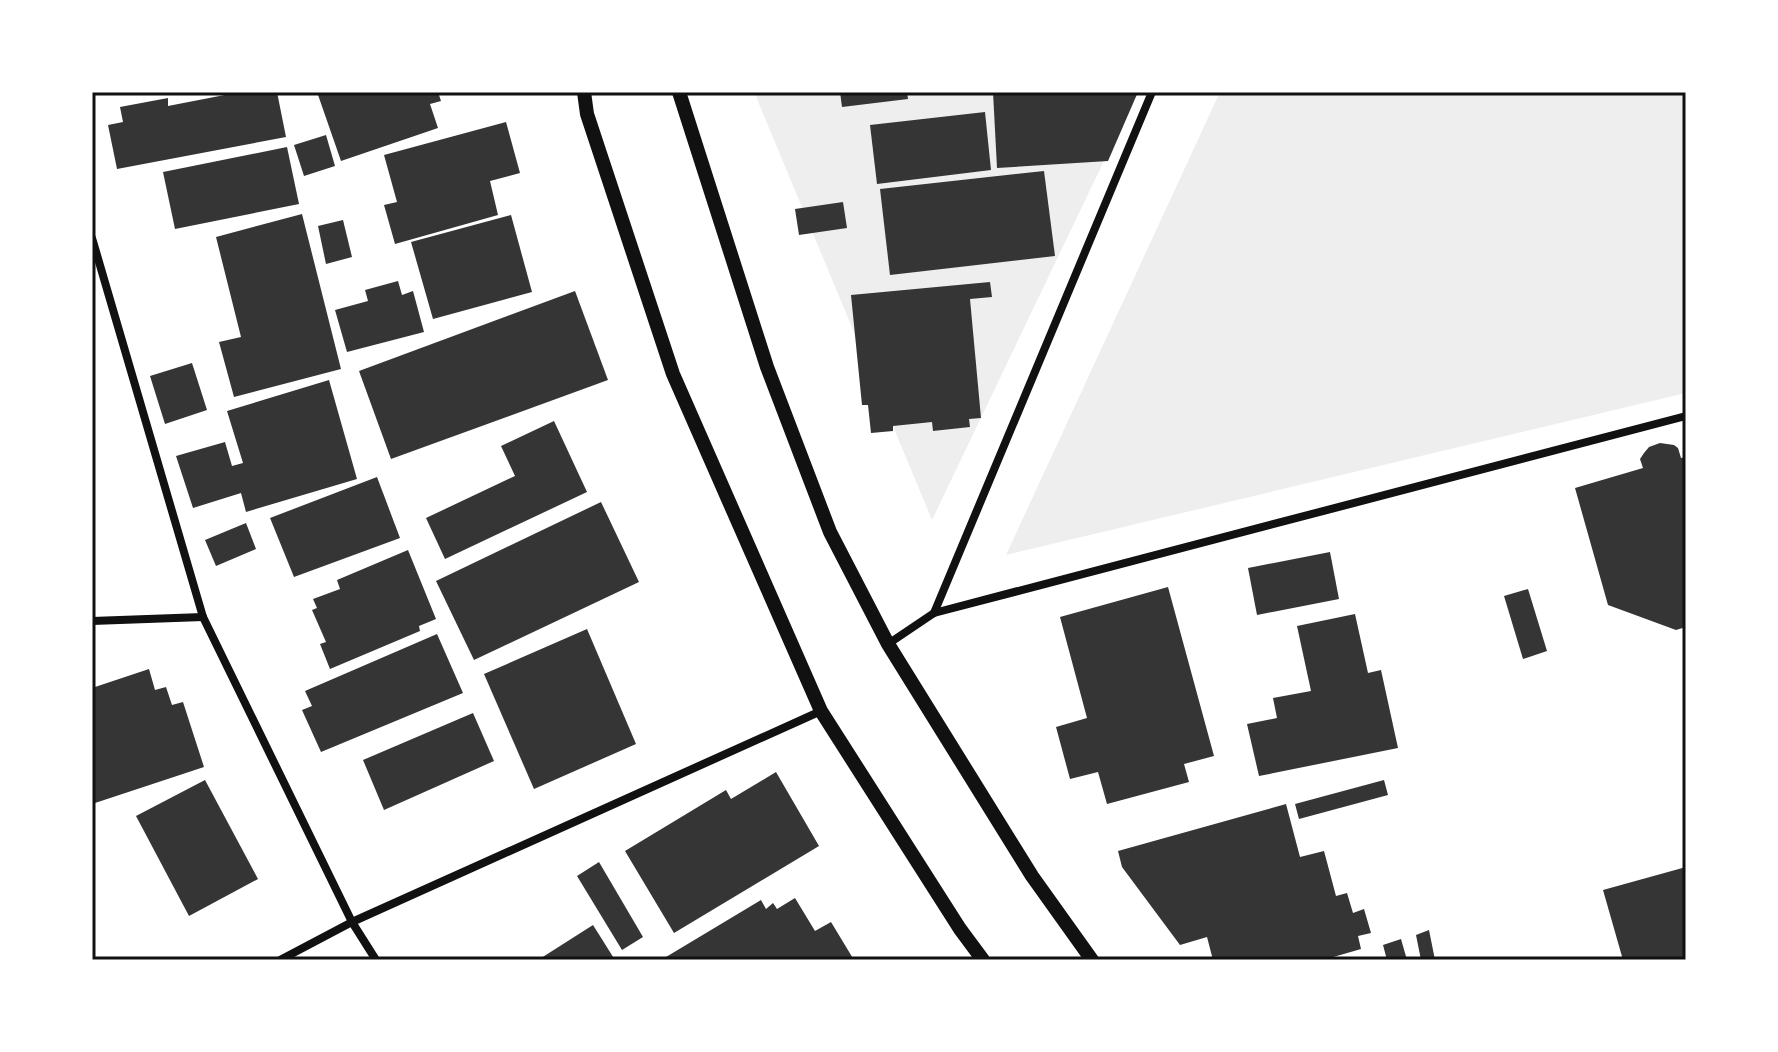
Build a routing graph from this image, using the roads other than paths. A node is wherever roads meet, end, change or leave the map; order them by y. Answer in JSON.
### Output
{"nodes":[{"id":1,"x":584,"y":92,"type":"edge"},
{"id":2,"x":679,"y":92,"type":"edge"},
{"id":3,"x":1152,"y":92,"type":"edge"},
{"id":4,"x":92,"y":238,"type":"edge"},
{"id":5,"x":1686,"y":416,"type":"edge"},
{"id":6,"x":934,"y":613,"type":"junction"},
{"id":7,"x":203,"y":617,"type":"junction"},
{"id":8,"x":92,"y":621,"type":"edge"},
{"id":9,"x":888,"y":644,"type":"junction"},
{"id":10,"x":821,"y":711,"type":"junction"},
{"id":11,"x":352,"y":922,"type":"junction"},
{"id":12,"x":280,"y":960,"type":"edge"},
{"id":13,"x":376,"y":960,"type":"edge"},
{"id":14,"x":983,"y":960,"type":"edge"},
{"id":15,"x":1092,"y":960,"type":"edge"}],
"edges":[{"from":1,"to":10,"type":"street"},
{"from":2,"to":9,"type":"street"},
{"from":3,"to":6,"type":"street"},
{"from":4,"to":7,"type":"street"},
{"from":5,"to":6,"type":"street"},
{"from":6,"to":9,"type":"street"},
{"from":7,"to":8,"type":"street"},
{"from":7,"to":11,"type":"street"},
{"from":9,"to":15,"type":"street"},
{"from":10,"to":11,"type":"street"},
{"from":10,"to":14,"type":"street"},
{"from":11,"to":12,"type":"street"},
{"from":11,"to":13,"type":"street"}]}
